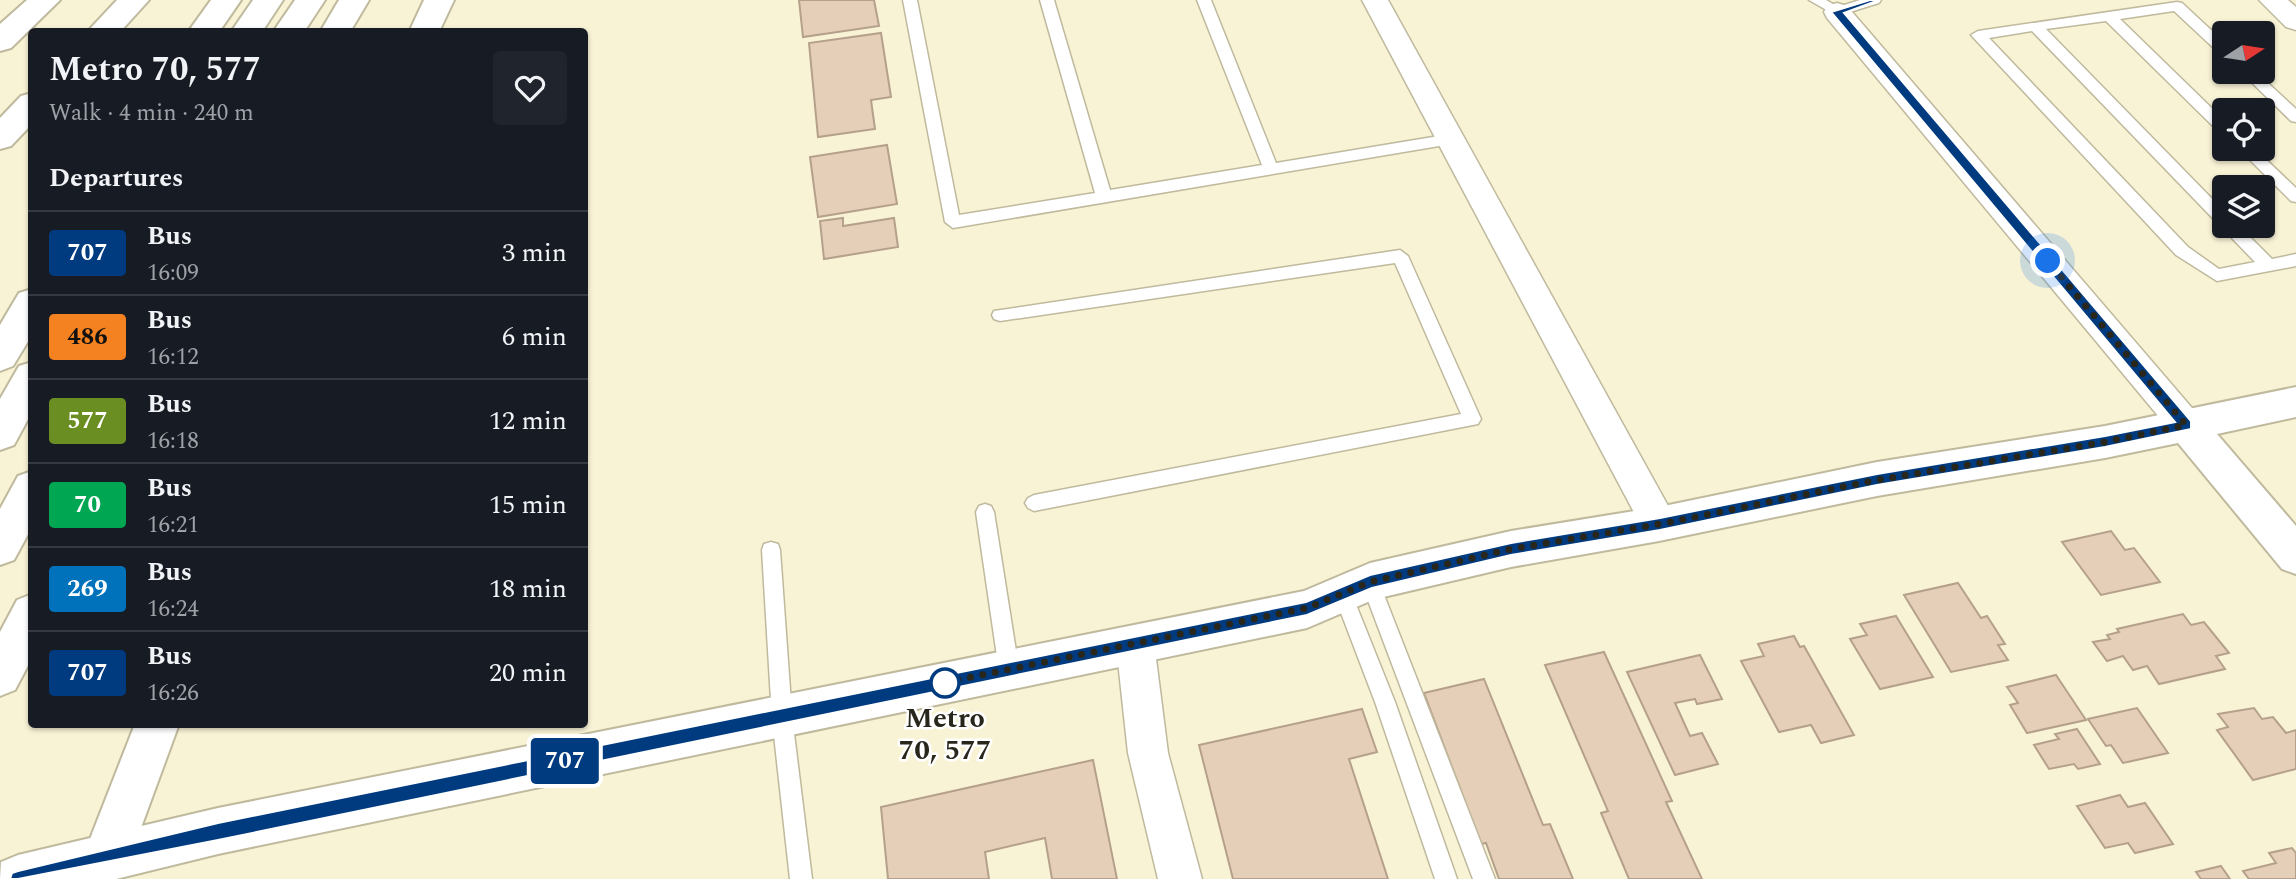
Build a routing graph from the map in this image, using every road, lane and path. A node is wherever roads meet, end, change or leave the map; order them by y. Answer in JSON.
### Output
{"nodes":[{"id":1,"x":45,"y":0,"type":"edge"},
{"id":2,"x":134,"y":0,"type":"edge"},
{"id":3,"x":226,"y":0,"type":"edge"},
{"id":4,"x":268,"y":0,"type":"edge"},
{"id":5,"x":310,"y":0,"type":"edge"},
{"id":6,"x":354,"y":0,"type":"edge"},
{"id":7,"x":439,"y":0,"type":"edge"},
{"id":8,"x":911,"y":0,"type":"edge"},
{"id":9,"x":1047,"y":0,"type":"edge"},
{"id":10,"x":1204,"y":0,"type":"edge"},
{"id":11,"x":1376,"y":0,"type":"edge"},
{"id":12,"x":1874,"y":0,"type":"edge"},
{"id":13,"x":2272,"y":0,"type":"edge"},
{"id":14,"x":1828,"y":4,"type":"edge"},
{"id":15,"x":2109,"y":16,"type":"junction"},
{"id":16,"x":2296,"y":21,"type":"edge"},
{"id":17,"x":2036,"y":27,"type":"junction"},
{"id":18,"x":106,"y":28,"type":"edge"},
{"id":19,"x":206,"y":28,"type":"edge"},
{"id":20,"x":249,"y":28,"type":"edge"},
{"id":21,"x":291,"y":28,"type":"edge"},
{"id":22,"x":336,"y":28,"type":"edge"},
{"id":23,"x":426,"y":28,"type":"edge"},
{"id":24,"x":2212,"y":39,"type":"edge"},
{"id":25,"x":0,"y":41,"type":"edge"},
{"id":26,"x":2261,"y":84,"type":"edge"},
{"id":27,"x":28,"y":108,"type":"edge"},
{"id":28,"x":2212,"y":116,"type":"edge"},
{"id":29,"x":2296,"y":117,"type":"edge"},
{"id":30,"x":0,"y":138,"type":"edge"},
{"id":31,"x":1451,"y":139,"type":"junction"},
{"id":32,"x":2258,"y":161,"type":"edge"},
{"id":33,"x":1271,"y":168,"type":"junction"},
{"id":34,"x":1104,"y":196,"type":"junction"},
{"id":35,"x":2296,"y":197,"type":"edge"},
{"id":36,"x":2212,"y":208,"type":"edge"},
{"id":37,"x":2242,"y":238,"type":"edge"},
{"id":38,"x":2296,"y":260,"type":"edge"},
{"id":39,"x":2268,"y":265,"type":"junction"},
{"id":40,"x":28,"y":310,"type":"edge"},
{"id":41,"x":1000,"y":315,"type":"dead end"},
{"id":42,"x":0,"y":356,"type":"edge"},
{"id":43,"x":28,"y":384,"type":"edge"},
{"id":44,"x":2296,"y":402,"type":"edge"},
{"id":45,"x":2186,"y":425,"type":"junction"},
{"id":46,"x":0,"y":434,"type":"edge"},
{"id":47,"x":28,"y":495,"type":"edge"},
{"id":48,"x":1034,"y":503,"type":"dead end"},
{"id":49,"x":985,"y":512,"type":"dead end"},
{"id":50,"x":1660,"y":524,"type":"junction"},
{"id":51,"x":0,"y":547,"type":"edge"},
{"id":52,"x":771,"y":550,"type":"dead end"},
{"id":53,"x":2296,"y":556,"type":"edge"},
{"id":54,"x":1356,"y":587,"type":"junction"},
{"id":55,"x":28,"y":621,"type":"edge"},
{"id":56,"x":1135,"y":643,"type":"junction"},
{"id":57,"x":1009,"y":670,"type":"junction"},
{"id":58,"x":0,"y":676,"type":"edge"},
{"id":59,"x":782,"y":717,"type":"junction"},
{"id":60,"x":156,"y":728,"type":"edge"},
{"id":61,"x":103,"y":868,"type":"edge"},
{"id":62,"x":18,"y":879,"type":"edge"},
{"id":63,"x":801,"y":879,"type":"edge"},
{"id":64,"x":1180,"y":879,"type":"edge"},
{"id":65,"x":1446,"y":879,"type":"edge"},
{"id":66,"x":1484,"y":879,"type":"edge"}],
"edges":[{"from":1,"to":25,"type":"main road"},
{"from":2,"to":18,"type":"main road"},
{"from":3,"to":19,"type":"main road"},
{"from":4,"to":20,"type":"main road"},
{"from":5,"to":21,"type":"main road"},
{"from":6,"to":22,"type":"main road"},
{"from":7,"to":23,"type":"main road"},
{"from":8,"to":34,"type":"lane"},
{"from":9,"to":34,"type":"lane"},
{"from":10,"to":33,"type":"lane"},
{"from":11,"to":31,"type":"street"},
{"from":12,"to":14,"type":"lane"},
{"from":13,"to":16,"type":"street"},
{"from":14,"to":45,"type":"street"},
{"from":15,"to":17,"type":"lane"},
{"from":15,"to":24,"type":"lane"},
{"from":15,"to":28,"type":"lane"},
{"from":17,"to":36,"type":"lane"},
{"from":17,"to":39,"type":"lane"},
{"from":26,"to":29,"type":"lane"},
{"from":27,"to":30,"type":"main road"},
{"from":31,"to":33,"type":"lane"},
{"from":31,"to":50,"type":"street"},
{"from":32,"to":35,"type":"lane"},
{"from":33,"to":34,"type":"lane"},
{"from":37,"to":39,"type":"lane"},
{"from":38,"to":39,"type":"lane"},
{"from":40,"to":42,"type":"main road"},
{"from":41,"to":48,"type":"lane"},
{"from":43,"to":46,"type":"main road"},
{"from":44,"to":45,"type":"main road"},
{"from":45,"to":50,"type":"main road"},
{"from":45,"to":53,"type":"main road"},
{"from":47,"to":51,"type":"main road"},
{"from":49,"to":57,"type":"lane"},
{"from":50,"to":54,"type":"main road"},
{"from":52,"to":59,"type":"lane"},
{"from":54,"to":56,"type":"main road"},
{"from":54,"to":65,"type":"lane"},
{"from":54,"to":66,"type":"lane"},
{"from":55,"to":58,"type":"main road"},
{"from":56,"to":57,"type":"main road"},
{"from":56,"to":64,"type":"street"},
{"from":57,"to":59,"type":"main road"},
{"from":59,"to":61,"type":"main road"},
{"from":59,"to":63,"type":"lane"},
{"from":60,"to":61,"type":"main road"},
{"from":61,"to":62,"type":"main road"}]}
